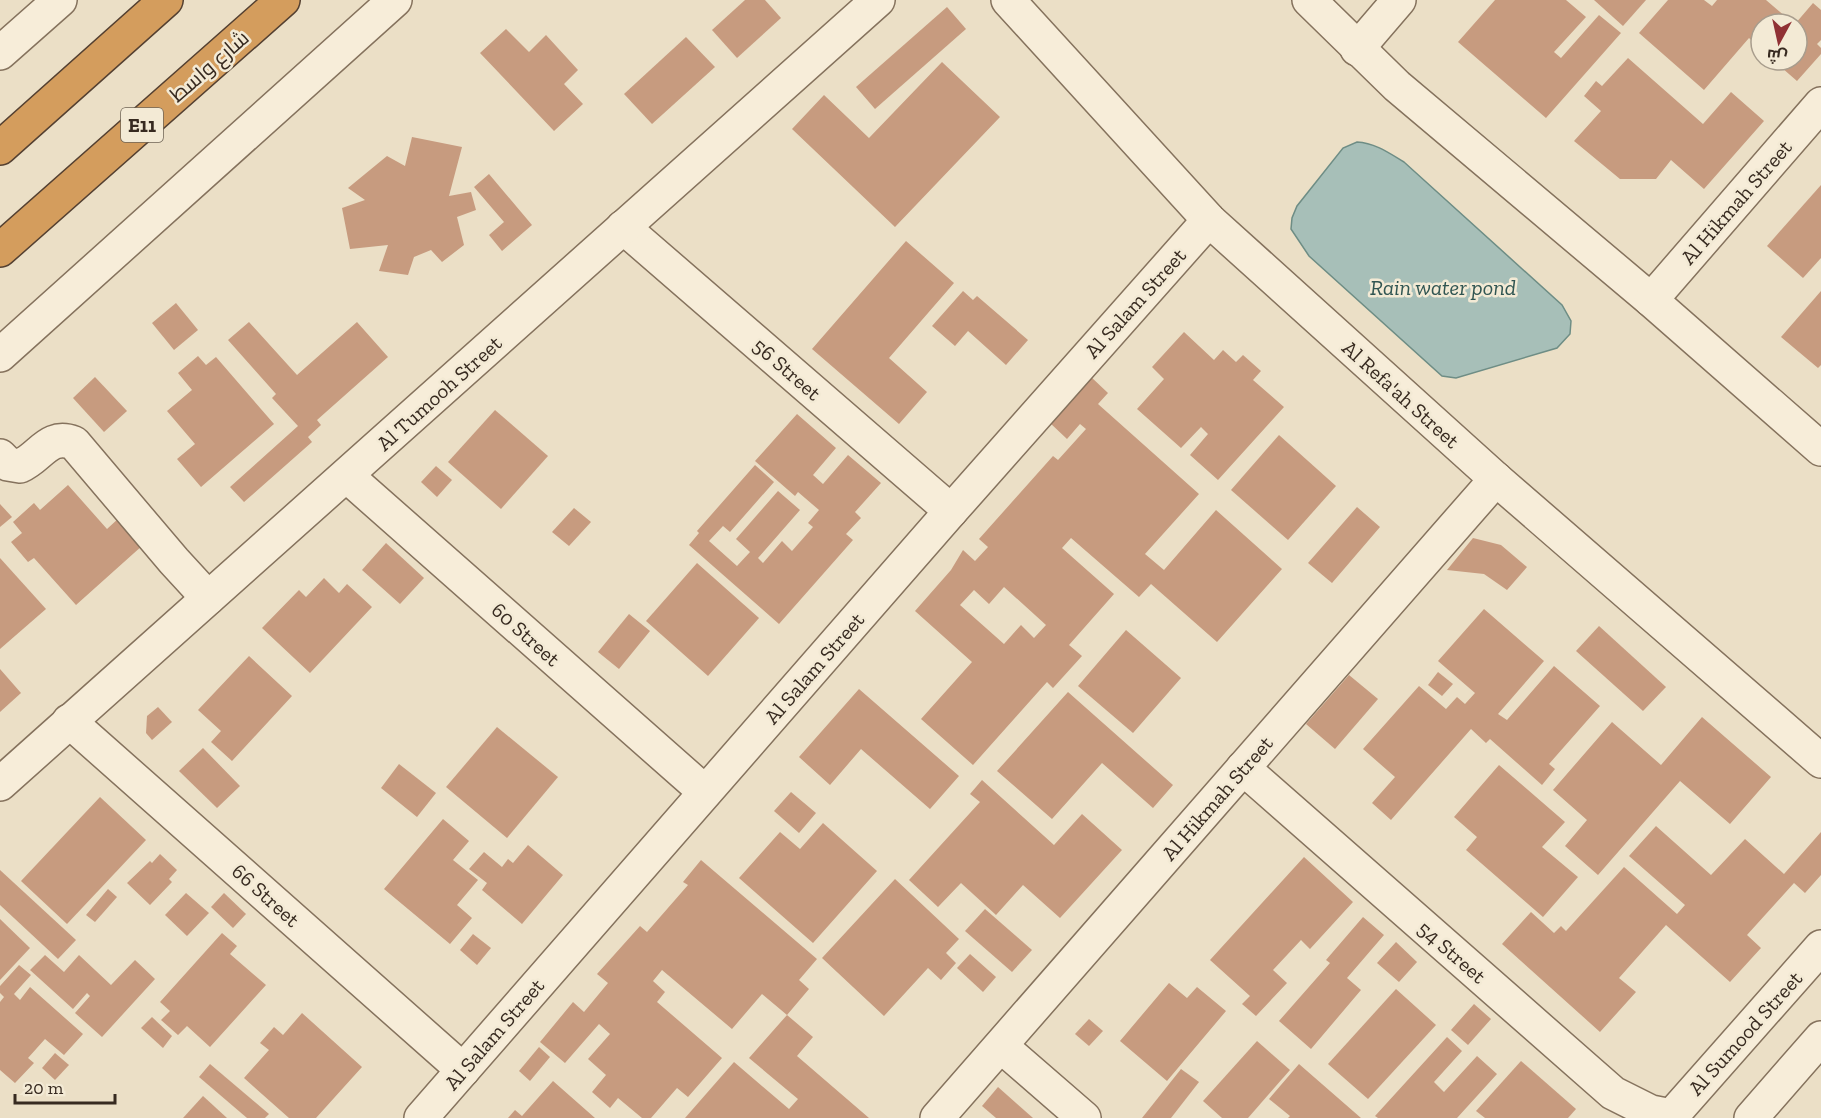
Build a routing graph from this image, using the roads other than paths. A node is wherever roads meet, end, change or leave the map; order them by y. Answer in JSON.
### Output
{"nodes":[{"id":1,"x":60,"y":0,"type":"edge"},
{"id":2,"x":166,"y":0,"type":"edge"},
{"id":3,"x":283,"y":0,"type":"edge"},
{"id":4,"x":395,"y":0,"type":"edge"},
{"id":5,"x":878,"y":0,"type":"edge"},
{"id":6,"x":1008,"y":0,"type":"edge"},
{"id":7,"x":1308,"y":0,"type":"edge"},
{"id":8,"x":1399,"y":0,"type":"edge"},
{"id":9,"x":1357,"y":49,"type":"junction"},
{"id":10,"x":0,"y":53,"type":"edge"},
{"id":11,"x":1821,"y":104,"type":"edge"},
{"id":12,"x":0,"y":148,"type":"edge"},
{"id":13,"x":1209,"y":220,"type":"junction"},
{"id":14,"x":622,"y":228,"type":"junction"},
{"id":15,"x":0,"y":250,"type":"edge"},
{"id":16,"x":1651,"y":300,"type":"junction"},
{"id":17,"x":0,"y":355,"type":"edge"},
{"id":18,"x":1821,"y":449,"type":"edge"},
{"id":19,"x":0,"y":456,"type":"edge"},
{"id":20,"x":347,"y":476,"type":"junction"},
{"id":21,"x":1496,"y":479,"type":"junction"},
{"id":22,"x":951,"y":511,"type":"junction"},
{"id":23,"x":208,"y":598,"type":"junction"},
{"id":24,"x":69,"y":720,"type":"junction"},
{"id":25,"x":1821,"y":760,"type":"edge"},
{"id":26,"x":1243,"y":768,"type":"junction"},
{"id":27,"x":0,"y":784,"type":"edge"},
{"id":28,"x":705,"y":792,"type":"junction"},
{"id":29,"x":1821,"y":947,"type":"edge"},
{"id":30,"x":1821,"y":1038,"type":"edge"},
{"id":31,"x":1001,"y":1046,"type":"junction"},
{"id":32,"x":463,"y":1070,"type":"junction"},
{"id":33,"x":1671,"y":1117,"type":"edge"},
{"id":34,"x":421,"y":1118,"type":"edge"},
{"id":35,"x":937,"y":1118,"type":"edge"},
{"id":36,"x":1084,"y":1118,"type":"edge"},
{"id":37,"x":1751,"y":1118,"type":"edge"}],
"edges":[{"from":1,"to":10,"type":"street"},
{"from":2,"to":12,"type":"highway"},
{"from":3,"to":15,"type":"highway","name":"شارع واسط","number":"E11"},
{"from":4,"to":17,"type":"street"},
{"from":5,"to":14,"type":"street","name":"Al Tumooh Street"},
{"from":6,"to":13,"type":"street","name":"Al Refa'ah Street"},
{"from":7,"to":9,"type":"street"},
{"from":8,"to":9,"type":"street"},
{"from":9,"to":16,"type":"street"},
{"from":11,"to":16,"type":"street","name":"Al Hikmah Street"},
{"from":13,"to":21,"type":"street","name":"Al Refa'ah Street"},
{"from":13,"to":22,"type":"street","name":"Al Salam Street"},
{"from":14,"to":20,"type":"street","name":"Al Tumooh Street"},
{"from":14,"to":22,"type":"street","name":"56 Street"},
{"from":16,"to":18,"type":"street"},
{"from":19,"to":23,"type":"street"},
{"from":20,"to":23,"type":"street","name":"Al Tumooh Street"},
{"from":20,"to":28,"type":"street","name":"60 Street"},
{"from":21,"to":25,"type":"street","name":"Al Refa'ah Street"},
{"from":21,"to":26,"type":"street","name":"Al Hikmah Street"},
{"from":22,"to":28,"type":"street","name":"Al Salam Street"},
{"from":23,"to":24,"type":"street","name":"Al Tumooh Street"},
{"from":24,"to":27,"type":"street","name":"Al Tumooh Street"},
{"from":24,"to":32,"type":"street","name":"66 Street"},
{"from":26,"to":31,"type":"street","name":"Al Hikmah Street"},
{"from":26,"to":33,"type":"street","name":"54 Street"},
{"from":28,"to":32,"type":"street","name":"Al Salam Street"},
{"from":29,"to":33,"type":"street","name":"Al Sumood Street"},
{"from":30,"to":37,"type":"street"},
{"from":31,"to":35,"type":"street","name":"Al Hikmah Street"},
{"from":31,"to":36,"type":"street"},
{"from":32,"to":34,"type":"street","name":"Al Salam Street"}]}
